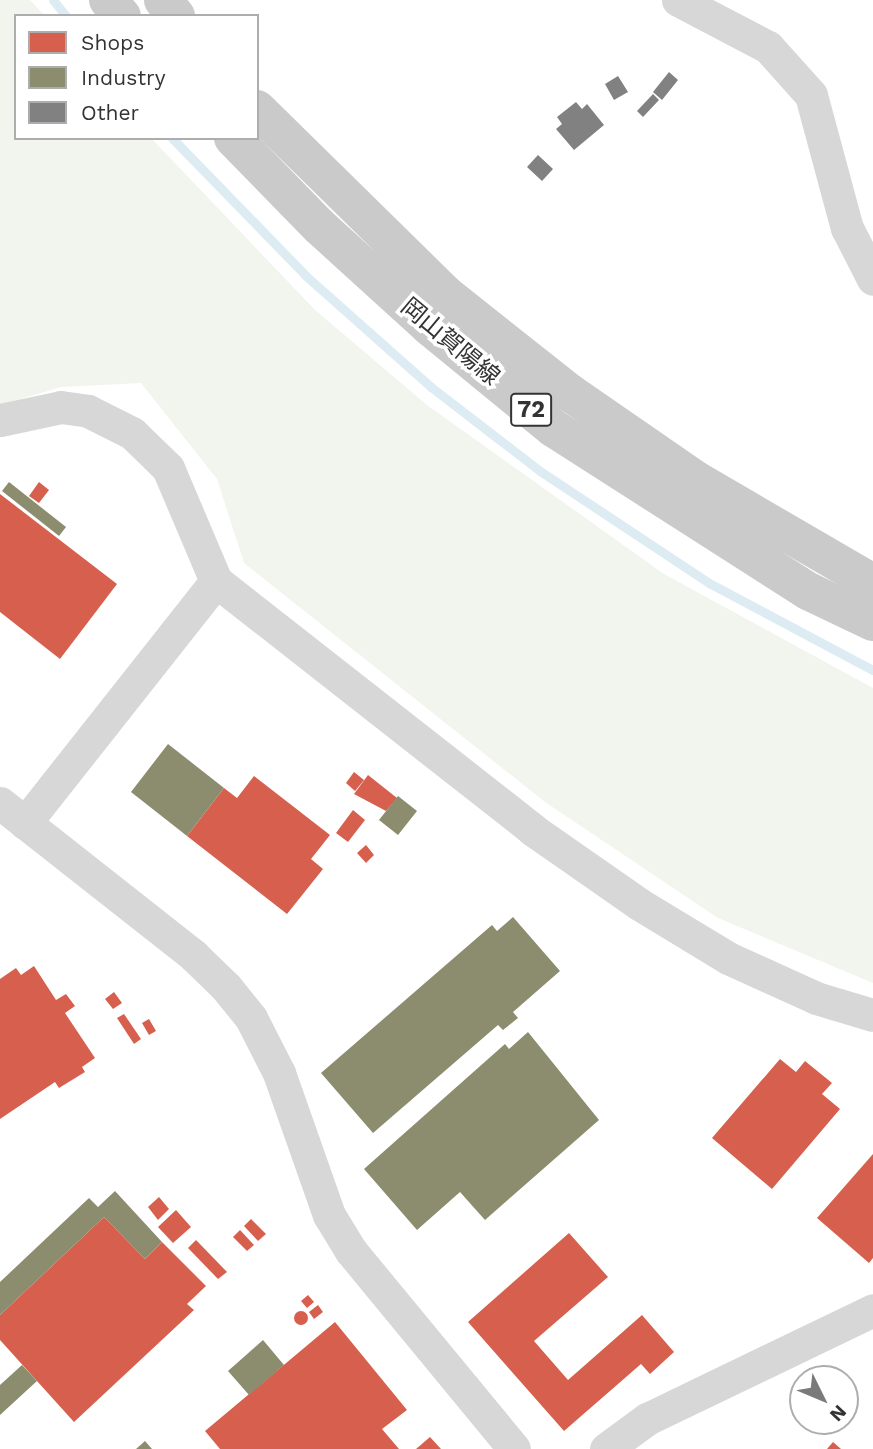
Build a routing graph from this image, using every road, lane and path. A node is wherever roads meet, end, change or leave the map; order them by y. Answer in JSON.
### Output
{"nodes":[{"id":1,"x":108,"y":0,"type":"edge"},
{"id":2,"x":163,"y":0,"type":"edge"},
{"id":3,"x":677,"y":0,"type":"edge"},
{"id":4,"x":120,"y":14,"type":"edge"},
{"id":5,"x":174,"y":14,"type":"edge"},
{"id":6,"x":259,"y":111,"type":"edge"},
{"id":7,"x":235,"y":140,"type":"edge"},
{"id":8,"x":873,"y":279,"type":"edge"},
{"id":9,"x":0,"y":420,"type":"edge"},
{"id":10,"x":216,"y":581,"type":"junction"},
{"id":11,"x":873,"y":583,"type":"edge"},
{"id":12,"x":873,"y":622,"type":"edge"},
{"id":13,"x":13,"y":813,"type":"edge"},
{"id":14,"x":873,"y":1015,"type":"edge"},
{"id":15,"x":873,"y":1310,"type":"edge"},
{"id":16,"x":514,"y":1449,"type":"edge"},
{"id":17,"x":606,"y":1449,"type":"edge"}],
"edges":[{"from":1,"to":4,"type":"main road"},
{"from":2,"to":5,"type":"main road"},
{"from":3,"to":8,"type":"street"},
{"from":6,"to":11,"type":"main road","name":"岡山賀陽線","number":"72"},
{"from":7,"to":12,"type":"main road","name":"岡山賀陽線","number":"72"},
{"from":9,"to":10,"type":"street"},
{"from":10,"to":13,"type":"street"},
{"from":10,"to":14,"type":"street"},
{"from":13,"to":16,"type":"street"},
{"from":15,"to":17,"type":"street"}]}
